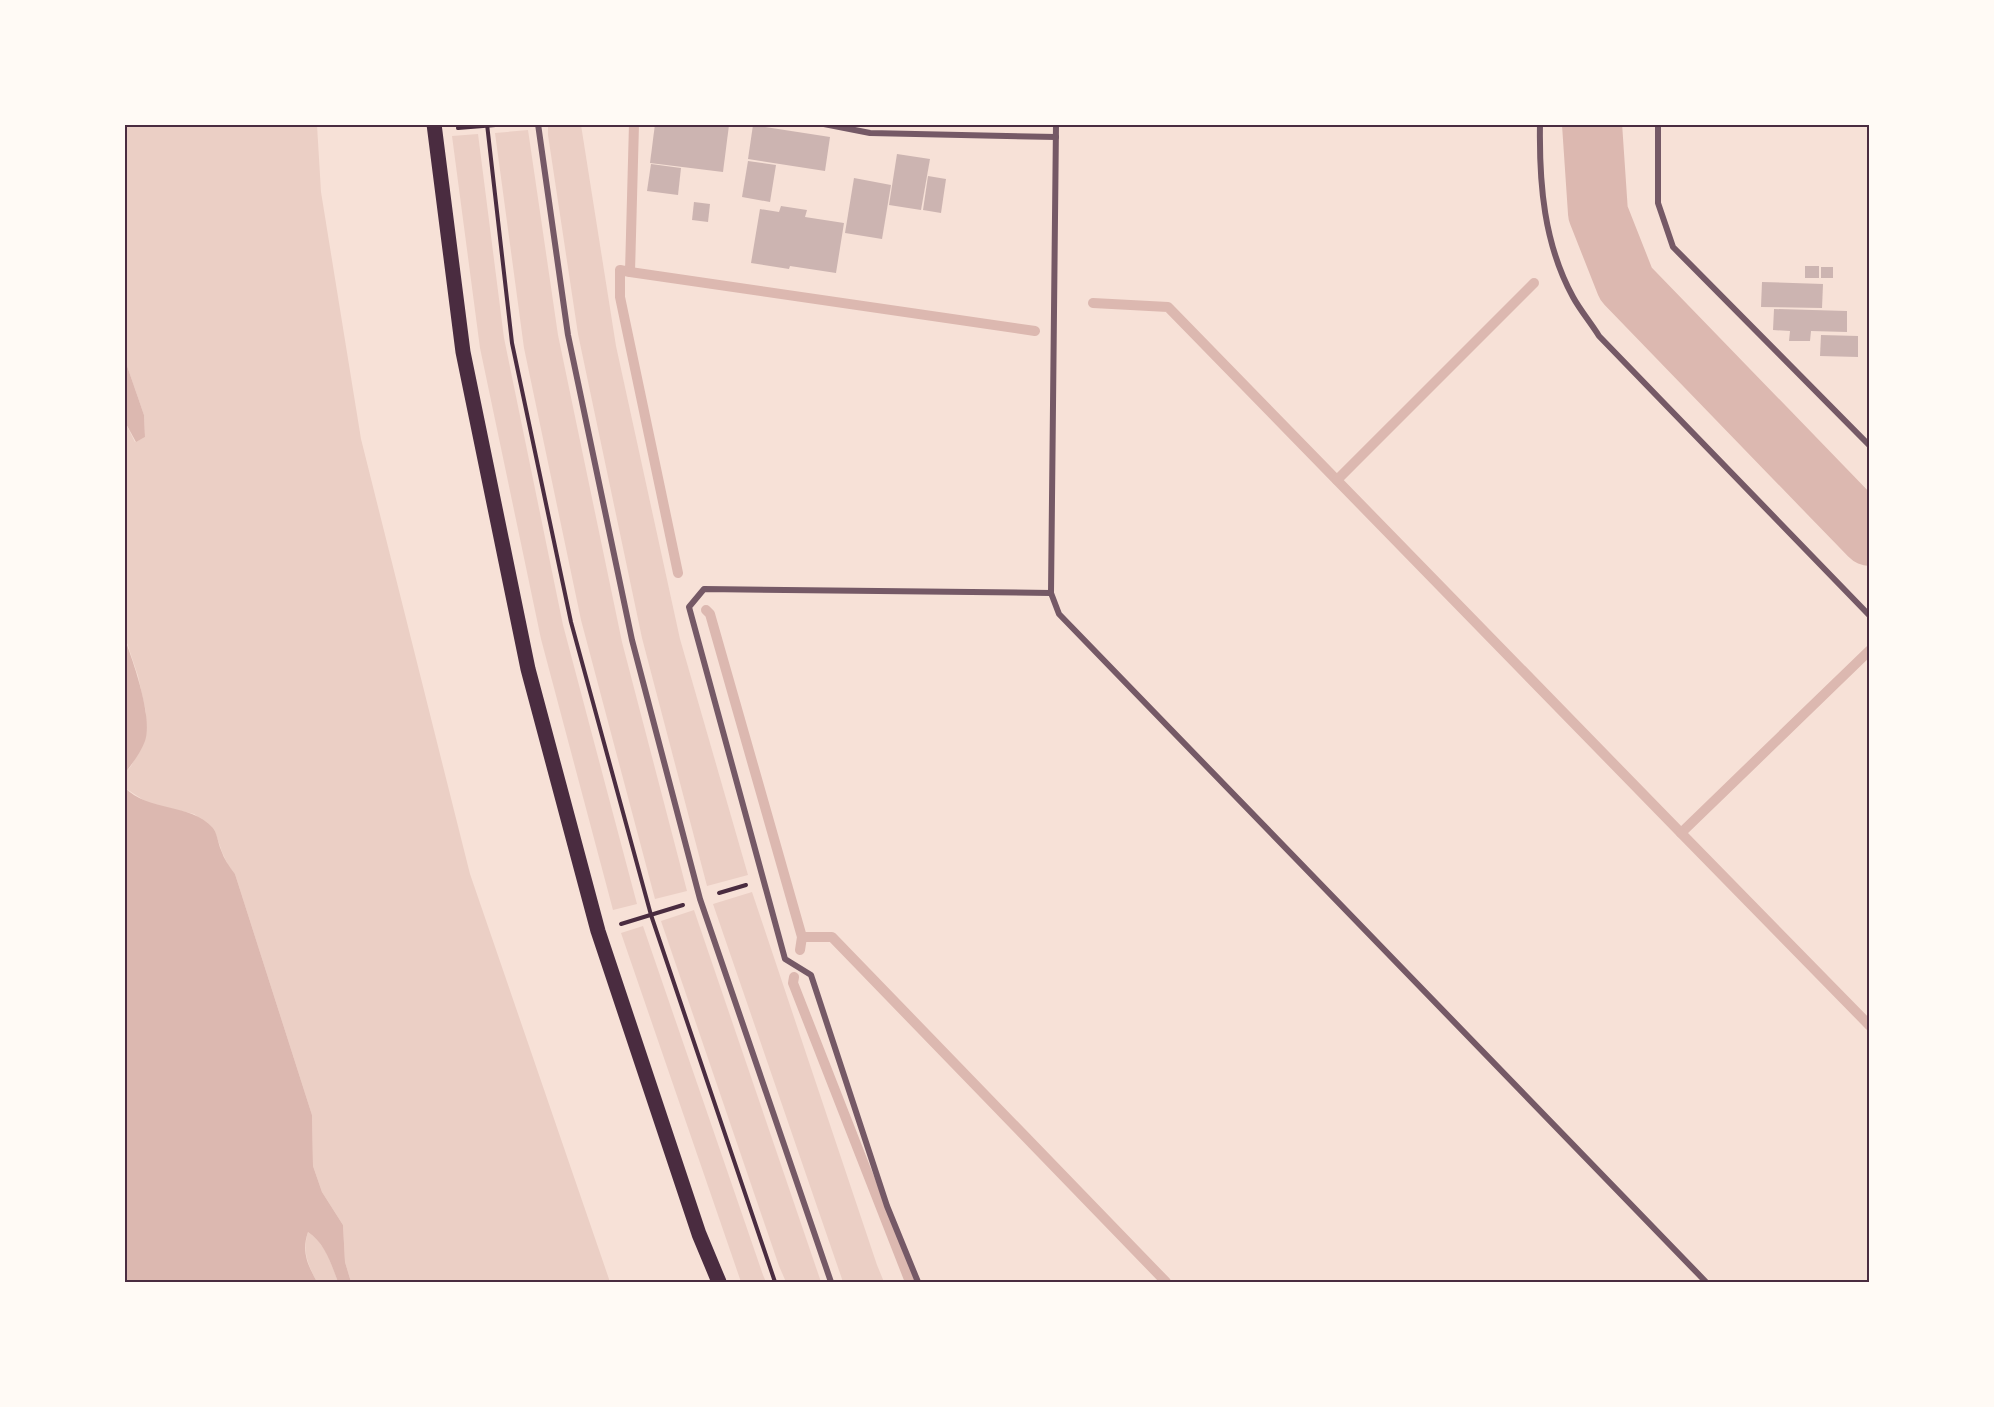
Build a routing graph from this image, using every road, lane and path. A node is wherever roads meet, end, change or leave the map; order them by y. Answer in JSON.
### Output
{"nodes":[{"id":1,"x":508,"y":124,"type":"edge"},
{"id":2,"x":538,"y":124,"type":"edge"},
{"id":3,"x":824,"y":124,"type":"edge"},
{"id":4,"x":1056,"y":124,"type":"edge"},
{"id":5,"x":1540,"y":124,"type":"edge"},
{"id":6,"x":1658,"y":124,"type":"edge"},
{"id":7,"x":487,"y":125,"type":"edge"},
{"id":8,"x":435,"y":127,"type":"edge"},
{"id":9,"x":1056,"y":137,"type":"junction"},
{"id":10,"x":1869,"y":446,"type":"edge"},
{"id":11,"x":1050,"y":593,"type":"junction"},
{"id":12,"x":1869,"y":616,"type":"edge"},
{"id":13,"x":718,"y":1282,"type":"edge"},
{"id":14,"x":775,"y":1282,"type":"edge"},
{"id":15,"x":831,"y":1282,"type":"edge"},
{"id":16,"x":918,"y":1282,"type":"edge"},
{"id":17,"x":1706,"y":1282,"type":"edge"}],
"edges":[{"from":1,"to":7,"type":"path"},
{"from":2,"to":15,"type":"street"},
{"from":3,"to":9,"type":"street"},
{"from":4,"to":9,"type":"street"},
{"from":5,"to":12,"type":"street"},
{"from":6,"to":10,"type":"street"},
{"from":7,"to":8,"type":"path"},
{"from":7,"to":14,"type":"path"},
{"from":8,"to":13,"type":"main road"},
{"from":9,"to":11,"type":"street"},
{"from":11,"to":16,"type":"street"},
{"from":11,"to":17,"type":"street"}]}
